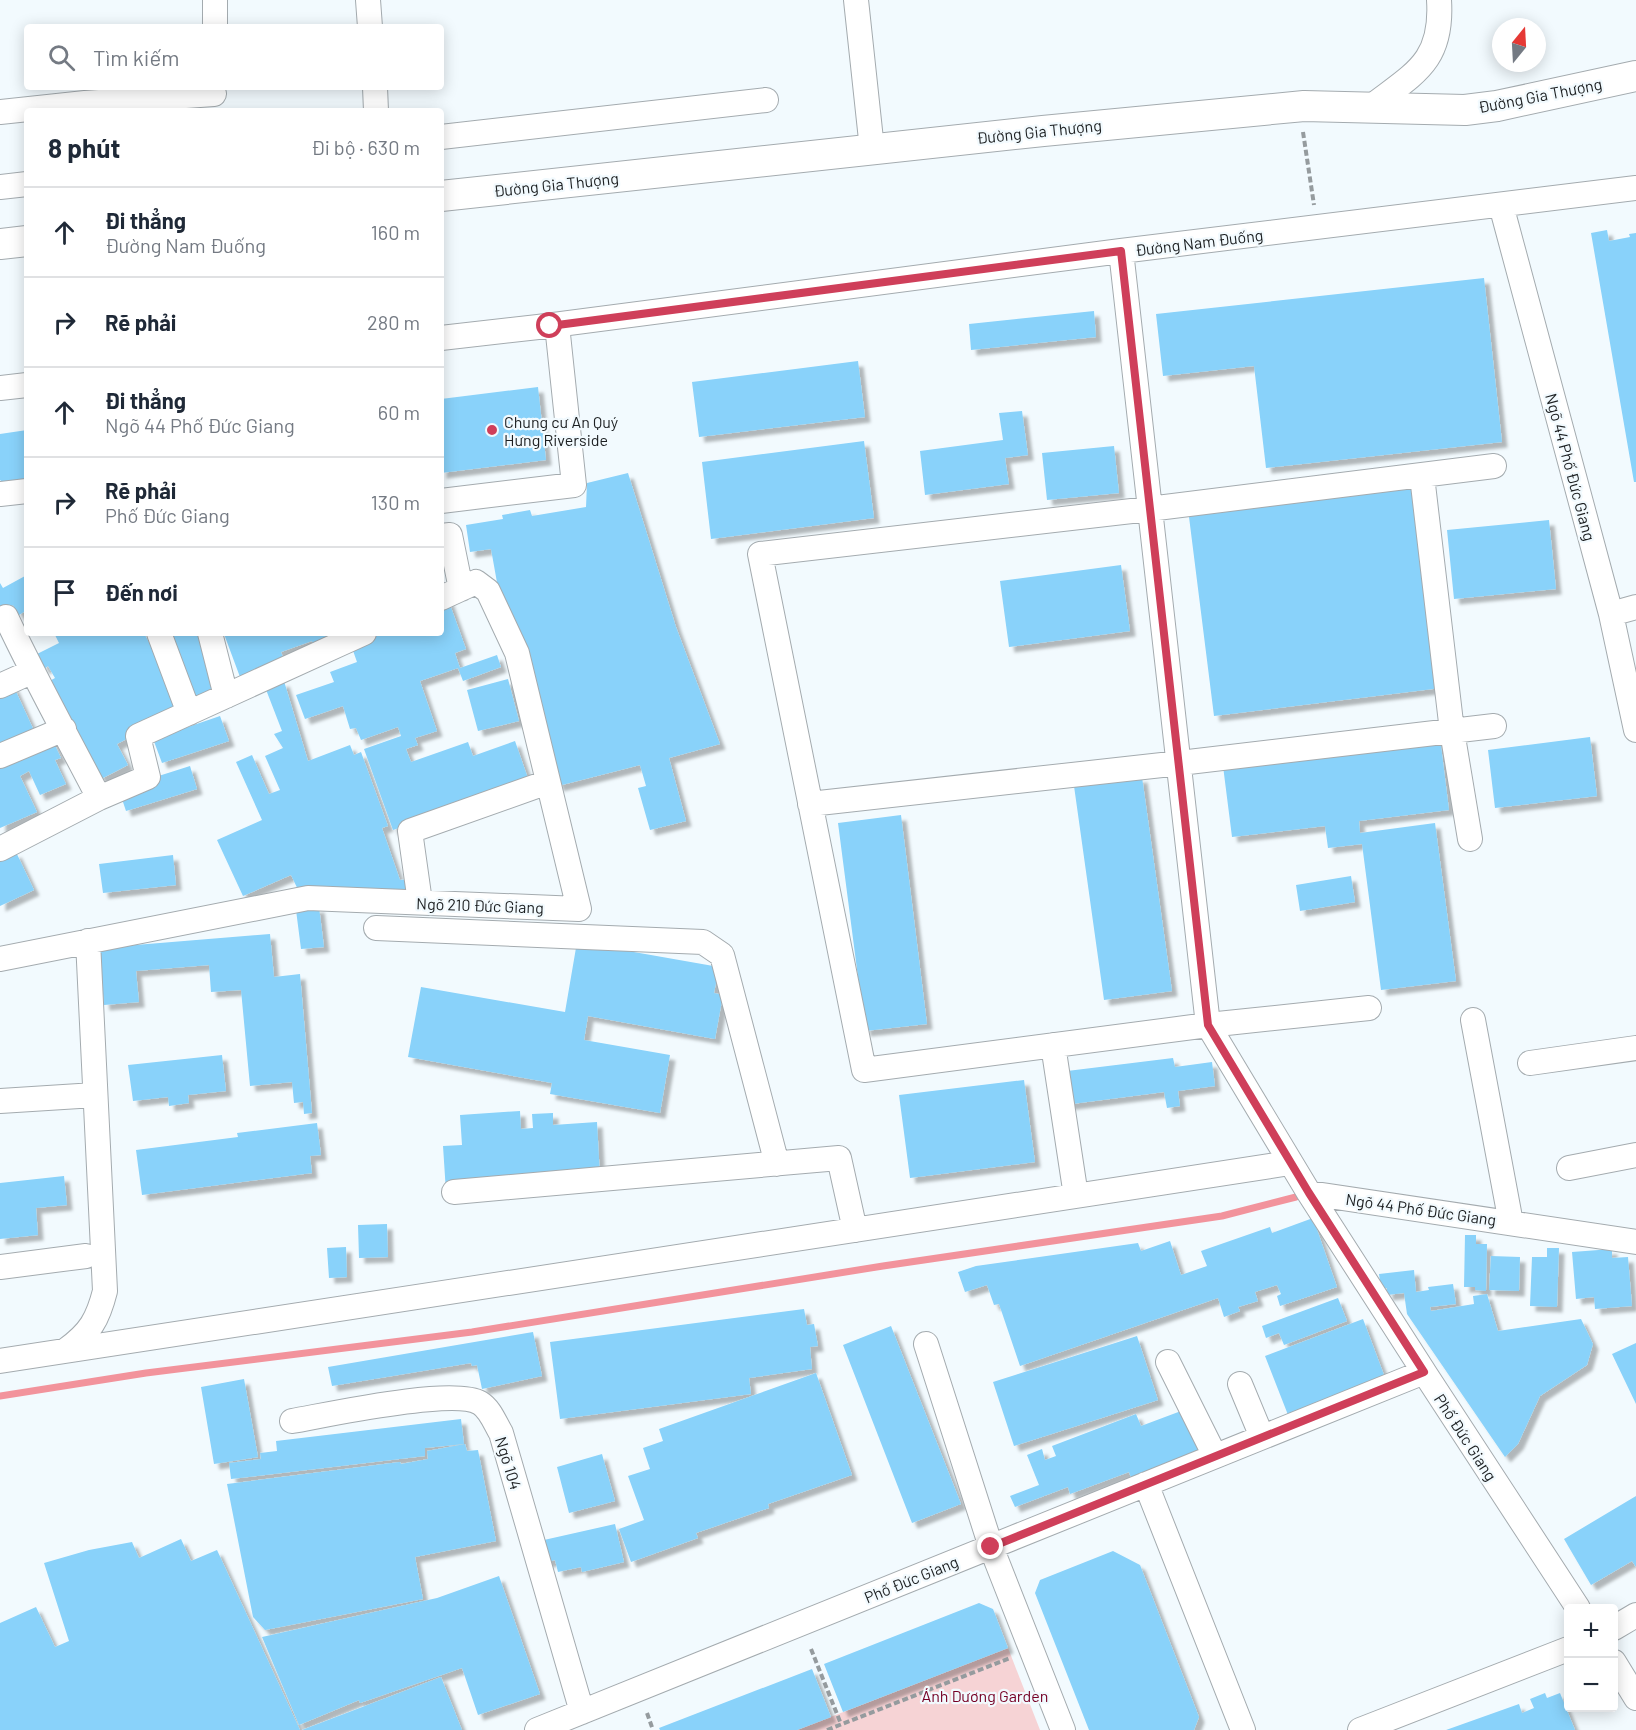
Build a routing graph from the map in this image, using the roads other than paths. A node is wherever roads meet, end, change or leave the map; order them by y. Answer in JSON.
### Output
{"nodes":[{"id":1,"x":215,"y":0,"type":"edge"},
{"id":2,"x":368,"y":0,"type":"edge"},
{"id":3,"x":856,"y":0,"type":"edge"},
{"id":4,"x":1439,"y":0,"type":"edge"},
{"id":5,"x":215,"y":24,"type":"edge"},
{"id":6,"x":370,"y":24,"type":"edge"},
{"id":7,"x":1636,"y":76,"type":"edge"},
{"id":8,"x":375,"y":90,"type":"edge"},
{"id":9,"x":215,"y":97,"type":"edge"},
{"id":10,"x":766,"y":100,"type":"dead end"},
{"id":11,"x":1372,"y":106,"type":"junction"},
{"id":12,"x":38,"y":108,"type":"edge"},
{"id":13,"x":376,"y":108,"type":"edge"},
{"id":14,"x":24,"y":109,"type":"edge"},
{"id":15,"x":0,"y":112,"type":"edge"},
{"id":16,"x":444,"y":137,"type":"edge"},
{"id":17,"x":872,"y":149,"type":"junction"},
{"id":18,"x":24,"y":184,"type":"edge"},
{"id":19,"x":0,"y":187,"type":"edge"},
{"id":20,"x":1636,"y":188,"type":"edge"},
{"id":21,"x":444,"y":196,"type":"edge"},
{"id":22,"x":1501,"y":205,"type":"junction"},
{"id":23,"x":24,"y":242,"type":"edge"},
{"id":24,"x":0,"y":244,"type":"edge"},
{"id":25,"x":1121,"y":251,"type":"junction"},
{"id":26,"x":557,"y":325,"type":"junction"},
{"id":27,"x":444,"y":338,"type":"edge"},
{"id":28,"x":24,"y":385,"type":"edge"},
{"id":29,"x":0,"y":388,"type":"edge"},
{"id":30,"x":1494,"y":466,"type":"dead end"},
{"id":31,"x":1422,"y":476,"type":"junction"},
{"id":32,"x":24,"y":491,"type":"edge"},
{"id":33,"x":0,"y":494,"type":"edge"},
{"id":34,"x":444,"y":501,"type":"edge"},
{"id":35,"x":1149,"y":509,"type":"junction"},
{"id":36,"x":444,"y":536,"type":"edge"},
{"id":37,"x":451,"y":593,"type":"edge"},
{"id":38,"x":1636,"y":607,"type":"edge"},
{"id":39,"x":1611,"y":614,"type":"junction"},
{"id":40,"x":0,"y":620,"type":"edge"},
{"id":41,"x":160,"y":636,"type":"edge"},
{"id":42,"x":211,"y":636,"type":"edge"},
{"id":43,"x":357,"y":636,"type":"edge"},
{"id":44,"x":31,"y":672,"type":"junction"},
{"id":45,"x":0,"y":686,"type":"edge"},
{"id":46,"x":226,"y":696,"type":"junction"},
{"id":47,"x":189,"y":712,"type":"junction"},
{"id":48,"x":1494,"y":726,"type":"dead end"},
{"id":49,"x":64,"y":729,"type":"junction"},
{"id":50,"x":1636,"y":730,"type":"edge"},
{"id":51,"x":1452,"y":732,"type":"junction"},
{"id":52,"x":0,"y":756,"type":"edge"},
{"id":53,"x":1180,"y":764,"type":"junction"},
{"id":54,"x":548,"y":782,"type":"junction"},
{"id":55,"x":99,"y":798,"type":"junction"},
{"id":56,"x":810,"y":804,"type":"junction"},
{"id":57,"x":1470,"y":840,"type":"dead end"},
{"id":58,"x":0,"y":849,"type":"edge"},
{"id":59,"x":420,"y":903,"type":"junction"},
{"id":60,"x":376,"y":928,"type":"dead end"},
{"id":61,"x":88,"y":941,"type":"junction"},
{"id":62,"x":0,"y":959,"type":"edge"},
{"id":63,"x":1369,"y":1008,"type":"dead end"},
{"id":64,"x":1473,"y":1020,"type":"dead end"},
{"id":65,"x":1208,"y":1025,"type":"junction"},
{"id":66,"x":1053,"y":1045,"type":"junction"},
{"id":67,"x":1636,"y":1048,"type":"edge"},
{"id":68,"x":1530,"y":1063,"type":"dead end"},
{"id":69,"x":95,"y":1095,"type":"junction"},
{"id":70,"x":0,"y":1101,"type":"edge"},
{"id":71,"x":1636,"y":1155,"type":"edge"},
{"id":72,"x":1290,"y":1163,"type":"junction"},
{"id":73,"x":777,"y":1164,"type":"junction"},
{"id":74,"x":1569,"y":1168,"type":"dead end"},
{"id":75,"x":454,"y":1192,"type":"dead end"},
{"id":76,"x":1309,"y":1193,"type":"junction"},
{"id":77,"x":1076,"y":1196,"type":"junction"},
{"id":78,"x":1511,"y":1223,"type":"junction"},
{"id":79,"x":855,"y":1230,"type":"junction"},
{"id":80,"x":1636,"y":1242,"type":"edge"},
{"id":81,"x":86,"y":1256,"type":"dead end"},
{"id":82,"x":0,"y":1267,"type":"edge"},
{"id":83,"x":926,"y":1344,"type":"dead end"},
{"id":84,"x":56,"y":1356,"type":"junction"},
{"id":85,"x":0,"y":1361,"type":"edge"},
{"id":86,"x":1168,"y":1362,"type":"dead end"},
{"id":87,"x":0,"y":1368,"type":"edge"},
{"id":88,"x":1424,"y":1372,"type":"junction"},
{"id":89,"x":1240,"y":1384,"type":"dead end"},
{"id":90,"x":292,"y":1421,"type":"dead end"},
{"id":91,"x":1262,"y":1437,"type":"junction"},
{"id":92,"x":1215,"y":1456,"type":"junction"},
{"id":93,"x":1146,"y":1484,"type":"junction"},
{"id":94,"x":991,"y":1547,"type":"junction"},
{"id":95,"x":1575,"y":1604,"type":"edge"},
{"id":96,"x":1636,"y":1614,"type":"edge"},
{"id":97,"x":1618,"y":1625,"type":"edge"},
{"id":98,"x":1564,"y":1651,"type":"edge"},
{"id":99,"x":1618,"y":1667,"type":"edge"},
{"id":100,"x":1634,"y":1689,"type":"edge"},
{"id":101,"x":582,"y":1712,"type":"junction"},
{"id":102,"x":537,"y":1730,"type":"edge"},
{"id":103,"x":1063,"y":1730,"type":"edge"},
{"id":104,"x":1243,"y":1730,"type":"edge"},
{"id":105,"x":1360,"y":1730,"type":"edge"}],
"edges":[{"from":1,"to":5,"type":"street"},
{"from":2,"to":6,"type":"street"},
{"from":3,"to":17,"type":"street"},
{"from":4,"to":11,"type":"street"},
{"from":7,"to":11,"type":"main road","name":"Đường Gia Thượng"},
{"from":8,"to":13,"type":"street"},
{"from":9,"to":12,"type":"street"},
{"from":10,"to":16,"type":"street"},
{"from":11,"to":17,"type":"main road","name":"Đường Gia Thượng"},
{"from":14,"to":15,"type":"street"},
{"from":17,"to":21,"type":"main road","name":"Đường Gia Thượng"},
{"from":18,"to":19,"type":"street"},
{"from":20,"to":22,"type":"street","name":"Đường Nam Đuống"},
{"from":22,"to":25,"type":"street","name":"Đường Nam Đuống"},
{"from":22,"to":39,"type":"street","name":"Ngõ 44 Phố Đức Giang"},
{"from":23,"to":24,"type":"main road"},
{"from":25,"to":26,"type":"street","name":"Đường Nam Đuống"},
{"from":25,"to":35,"type":"street"},
{"from":26,"to":27,"type":"street","name":"Đường Nam Đuống"},
{"from":26,"to":34,"type":"street"},
{"from":28,"to":29,"type":"street"},
{"from":30,"to":31,"type":"street"},
{"from":31,"to":35,"type":"street"},
{"from":31,"to":51,"type":"street"},
{"from":32,"to":33,"type":"street"},
{"from":35,"to":53,"type":"street"},
{"from":35,"to":56,"type":"street"},
{"from":36,"to":37,"type":"street"},
{"from":37,"to":54,"type":"street","name":"Ngõ 210 Đức Giang"},
{"from":38,"to":39,"type":"street"},
{"from":39,"to":50,"type":"street","name":"Ngõ 44 Phố Đức Giang"},
{"from":40,"to":44,"type":"street"},
{"from":41,"to":47,"type":"street"},
{"from":42,"to":46,"type":"street"},
{"from":43,"to":46,"type":"street"},
{"from":44,"to":45,"type":"street"},
{"from":44,"to":49,"type":"street"},
{"from":46,"to":47,"type":"street"},
{"from":47,"to":55,"type":"street"},
{"from":48,"to":51,"type":"street"},
{"from":49,"to":52,"type":"street"},
{"from":49,"to":55,"type":"street"},
{"from":51,"to":53,"type":"street"},
{"from":51,"to":57,"type":"street"},
{"from":53,"to":56,"type":"street"},
{"from":53,"to":65,"type":"street"},
{"from":54,"to":59,"type":"street"},
{"from":54,"to":59,"type":"street","name":"Ngõ 210 Đức Giang"},
{"from":55,"to":58,"type":"street"},
{"from":56,"to":66,"type":"street"},
{"from":59,"to":61,"type":"street","name":"Ngõ 210 Đức Giang"},
{"from":60,"to":73,"type":"street"},
{"from":61,"to":62,"type":"street","name":"Ngõ 210 Đức Giang"},
{"from":61,"to":69,"type":"street"},
{"from":63,"to":65,"type":"street"},
{"from":64,"to":78,"type":"street"},
{"from":65,"to":66,"type":"street"},
{"from":65,"to":72,"type":"street"},
{"from":66,"to":77,"type":"street"},
{"from":67,"to":68,"type":"street"},
{"from":69,"to":70,"type":"street"},
{"from":69,"to":84,"type":"street"},
{"from":71,"to":74,"type":"street"},
{"from":72,"to":76,"type":"street"},
{"from":72,"to":77,"type":"street"},
{"from":73,"to":75,"type":"street"},
{"from":73,"to":79,"type":"street"},
{"from":76,"to":78,"type":"street","name":"Ngõ 44 Phố Đức Giang"},
{"from":76,"to":88,"type":"street","name":"Ngõ 44 Phố Đức Giang"},
{"from":77,"to":79,"type":"street"},
{"from":78,"to":80,"type":"street","name":"Ngõ 44 Phố Đức Giang"},
{"from":79,"to":84,"type":"street"},
{"from":81,"to":82,"type":"street"},
{"from":83,"to":94,"type":"street"},
{"from":84,"to":85,"type":"street"},
{"from":84,"to":87,"type":"street"},
{"from":86,"to":92,"type":"street"},
{"from":88,"to":91,"type":"street","name":"Phố Đức Giang"},
{"from":88,"to":95,"type":"street","name":"Phố Đức Giang"},
{"from":89,"to":91,"type":"street"},
{"from":90,"to":101,"type":"street","name":"Ngõ 104"},
{"from":91,"to":92,"type":"street","name":"Phố Đức Giang"},
{"from":92,"to":93,"type":"street","name":"Phố Đức Giang"},
{"from":93,"to":94,"type":"street","name":"Phố Đức Giang"},
{"from":93,"to":104,"type":"street"},
{"from":94,"to":101,"type":"street","name":"Phố Đức Giang"},
{"from":94,"to":103,"type":"street"},
{"from":96,"to":97,"type":"street"},
{"from":98,"to":105,"type":"street"},
{"from":99,"to":100,"type":"street"},
{"from":101,"to":102,"type":"street","name":"Phố Đức Giang"}]}
